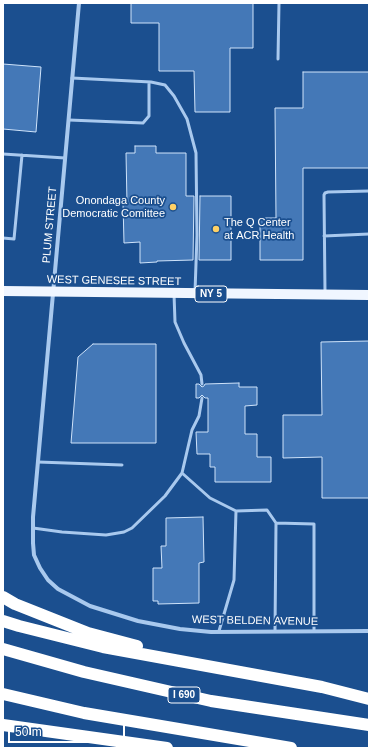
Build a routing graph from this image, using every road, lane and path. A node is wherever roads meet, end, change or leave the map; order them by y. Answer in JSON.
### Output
{"nodes":[{"id":1,"x":79,"y":3,"type":"edge"},
{"id":2,"x":279,"y":3,"type":"edge"},
{"id":3,"x":278,"y":59,"type":"dead end"},
{"id":4,"x":72,"y":78,"type":"junction"},
{"id":5,"x":149,"y":82,"type":"junction"},
{"id":6,"x":69,"y":120,"type":"junction"},
{"id":7,"x":3,"y":154,"type":"edge"},
{"id":8,"x":22,"y":155,"type":"junction"},
{"id":9,"x":65,"y":158,"type":"junction"},
{"id":10,"x":369,"y":191,"type":"edge"},
{"id":11,"x":369,"y":234,"type":"edge"},
{"id":12,"x":324,"y":236,"type":"junction"},
{"id":13,"x":3,"y":238,"type":"edge"},
{"id":14,"x":3,"y":291,"type":"edge"},
{"id":15,"x":54,"y":292,"type":"junction"},
{"id":16,"x":174,"y":294,"type":"junction"},
{"id":17,"x":195,"y":294,"type":"junction"},
{"id":18,"x":325,"y":295,"type":"junction"},
{"id":19,"x":369,"y":295,"type":"edge"},
{"id":20,"x":202,"y":384,"type":"dead end"},
{"id":21,"x":202,"y":398,"type":"dead end"},
{"id":22,"x":38,"y":462,"type":"junction"},
{"id":23,"x":122,"y":465,"type":"dead end"},
{"id":24,"x":182,"y":472,"type":"junction"},
{"id":25,"x":236,"y":511,"type":"junction"},
{"id":26,"x":276,"y":523,"type":"junction"},
{"id":27,"x":33,"y":528,"type":"junction"},
{"id":28,"x":33,"y":543,"type":"joint"},
{"id":29,"x":3,"y":598,"type":"edge"},
{"id":30,"x":3,"y":621,"type":"edge"},
{"id":31,"x":369,"y":630,"type":"edge"},
{"id":32,"x":220,"y":631,"type":"junction"},
{"id":33,"x":275,"y":631,"type":"junction"},
{"id":34,"x":314,"y":631,"type":"junction"},
{"id":35,"x":3,"y":649,"type":"edge"},
{"id":36,"x":165,"y":658,"type":"junction"},
{"id":37,"x":3,"y":694,"type":"edge"},
{"id":38,"x":369,"y":699,"type":"edge"},
{"id":39,"x":3,"y":725,"type":"edge"},
{"id":40,"x":369,"y":725,"type":"edge"},
{"id":41,"x":167,"y":748,"type":"edge"},
{"id":42,"x":291,"y":748,"type":"edge"}],
"edges":[{"from":1,"to":4,"type":"street","name":"PLUM STREET"},
{"from":2,"to":3,"type":"lane"},
{"from":4,"to":5,"type":"lane"},
{"from":4,"to":6,"type":"street","name":"PLUM STREET"},
{"from":5,"to":6,"type":"lane"},
{"from":5,"to":17,"type":"lane"},
{"from":6,"to":9,"type":"street","name":"PLUM STREET"},
{"from":7,"to":8,"type":"lane"},
{"from":8,"to":9,"type":"lane"},
{"from":8,"to":13,"type":"lane"},
{"from":9,"to":15,"type":"street","name":"PLUM STREET"},
{"from":10,"to":12,"type":"lane"},
{"from":11,"to":12,"type":"lane"},
{"from":12,"to":18,"type":"lane"},
{"from":14,"to":15,"type":"main road","name":"WEST GENESEE STREET","number":"NY 5"},
{"from":15,"to":16,"type":"main road","name":"WEST GENESEE STREET","number":"NY 5"},
{"from":15,"to":22,"type":"street","name":"PLUM STREET"},
{"from":16,"to":17,"type":"main road","name":"WEST GENESEE STREET","number":"NY 5"},
{"from":16,"to":20,"type":"lane"},
{"from":17,"to":18,"type":"main road","name":"WEST GENESEE STREET","number":"NY 5"},
{"from":18,"to":19,"type":"main road","name":"WEST GENESEE STREET","number":"NY 5"},
{"from":21,"to":24,"type":"lane"},
{"from":22,"to":23,"type":"lane"},
{"from":22,"to":27,"type":"street","name":"PLUM STREET"},
{"from":24,"to":25,"type":"lane"},
{"from":24,"to":27,"type":"lane"},
{"from":25,"to":26,"type":"lane"},
{"from":25,"to":32,"type":"lane"},
{"from":26,"to":33,"type":"lane"},
{"from":26,"to":34,"type":"lane"},
{"from":27,"to":28,"type":"street","name":"PLUM STREET"},
{"from":28,"to":32,"type":"street","name":"WEST BELDEN AVENUE"},
{"from":29,"to":36,"type":"highway"},
{"from":30,"to":36,"type":"highway"},
{"from":31,"to":34,"type":"street","name":"WEST BELDEN AVENUE"},
{"from":32,"to":33,"type":"street","name":"WEST BELDEN AVENUE"},
{"from":33,"to":34,"type":"street","name":"WEST BELDEN AVENUE"},
{"from":35,"to":40,"type":"highway","number":"I 690"},
{"from":36,"to":38,"type":"highway"},
{"from":37,"to":42,"type":"highway"},
{"from":39,"to":41,"type":"highway"}]}
